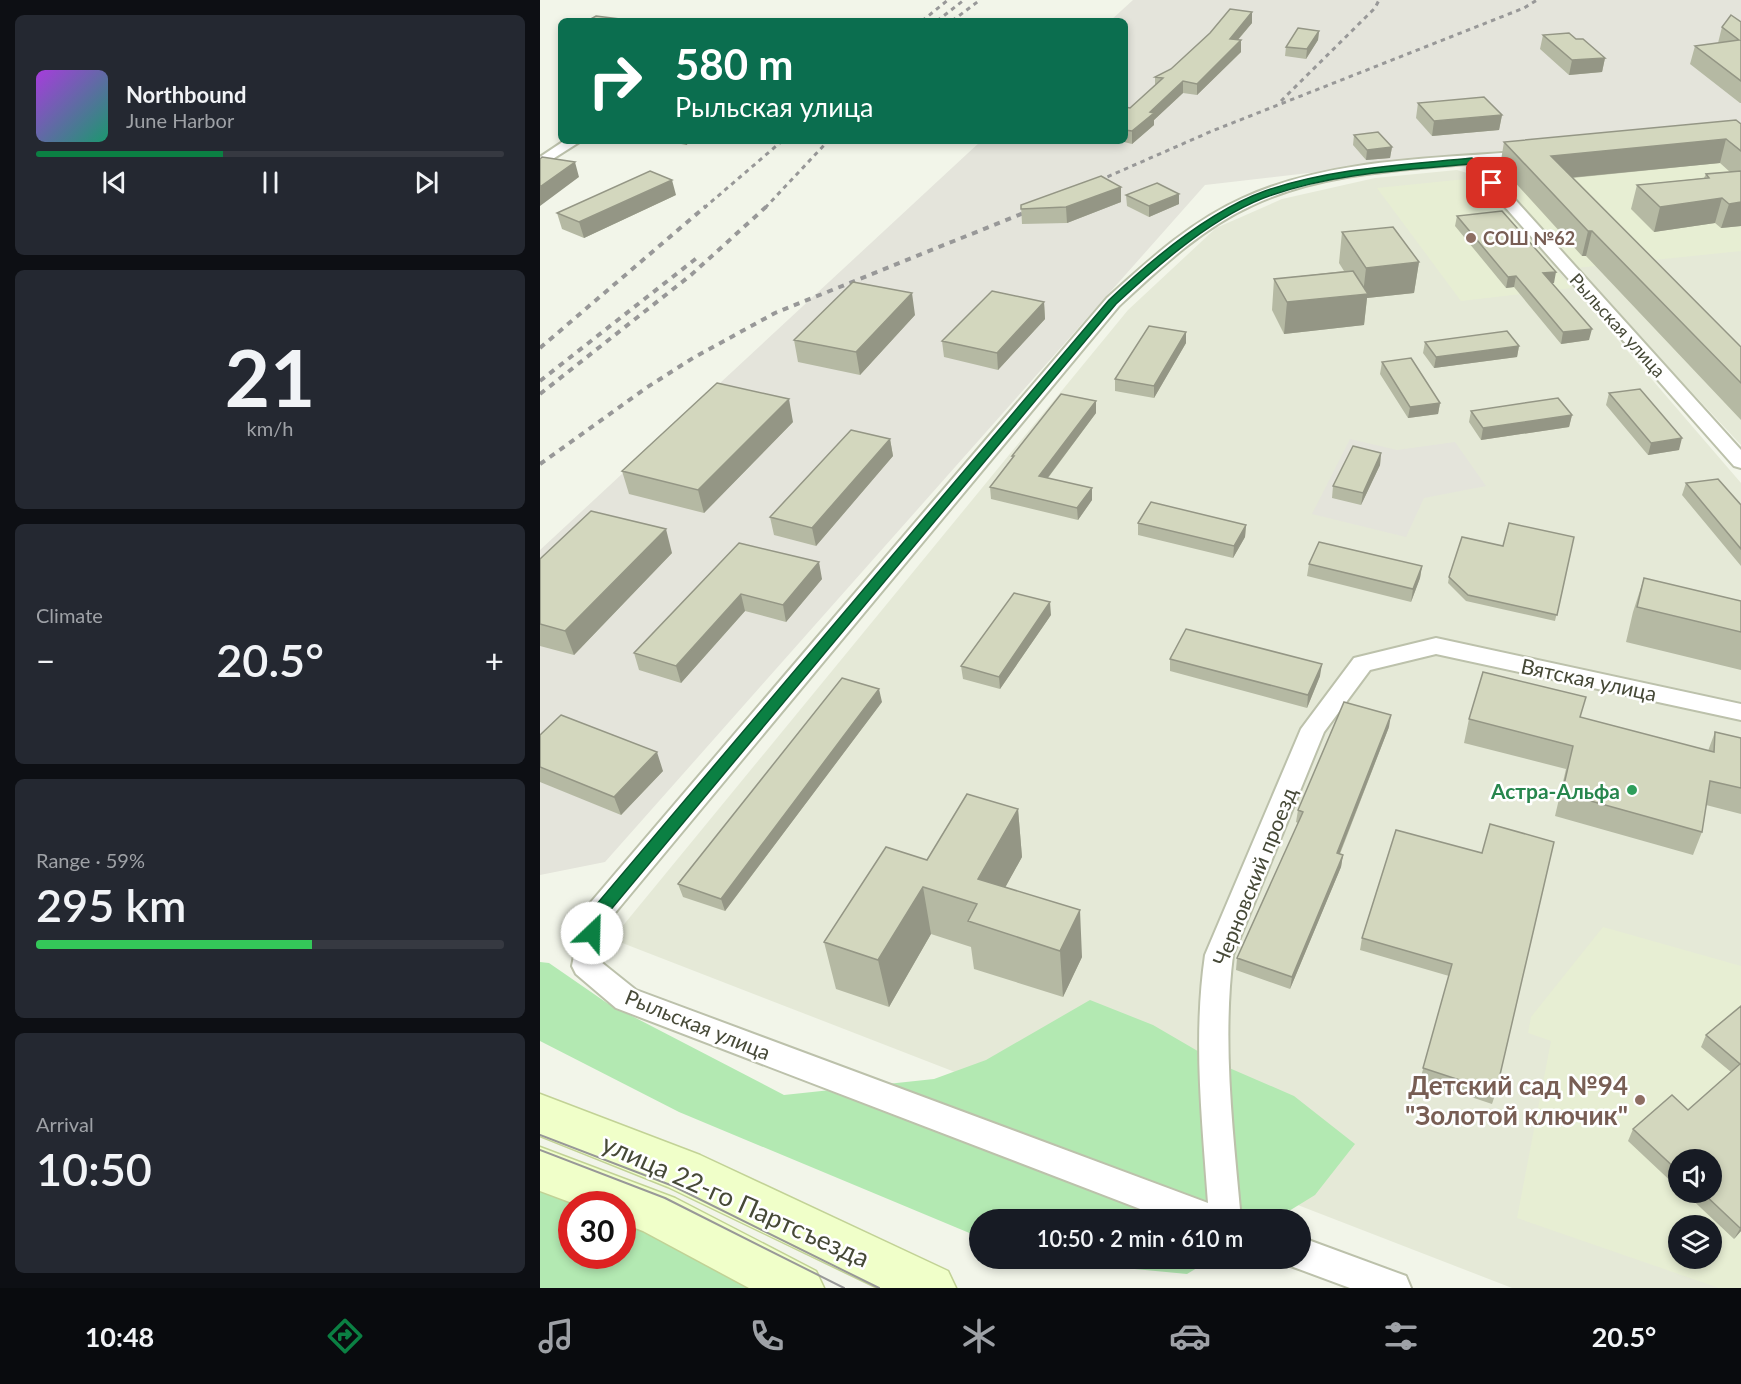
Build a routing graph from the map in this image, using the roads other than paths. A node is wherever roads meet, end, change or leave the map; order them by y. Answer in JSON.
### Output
{"nodes":[{"id":1,"x":569,"y":144,"type":"edge"},
{"id":2,"x":1555,"y":153,"type":"edge"},
{"id":3,"x":1472,"y":161,"type":"junction"},
{"id":4,"x":540,"y":163,"type":"edge"},
{"id":5,"x":1741,"y":462,"type":"edge"},
{"id":6,"x":1436,"y":646,"type":"joint"},
{"id":7,"x":1741,"y":712,"type":"edge"},
{"id":8,"x":540,"y":1115,"type":"edge"},
{"id":9,"x":540,"y":1169,"type":"edge"},
{"id":10,"x":1183,"y":1209,"type":"edge"},
{"id":11,"x":1224,"y":1209,"type":"edge"},
{"id":12,"x":1311,"y":1257,"type":"edge"},
{"id":13,"x":799,"y":1288,"type":"edge"},
{"id":14,"x":931,"y":1288,"type":"edge"},
{"id":15,"x":1394,"y":1288,"type":"edge"}],
"edges":[{"from":1,"to":4,"type":"street"},
{"from":2,"to":3,"type":"street","name":"Рыльская улица"},
{"from":3,"to":5,"type":"street","name":"Рыльская улица"},
{"from":3,"to":10,"type":"street","name":"Рыльская улица"},
{"from":6,"to":7,"type":"street","name":"Вятская улица"},
{"from":6,"to":11,"type":"street","name":"Черновский проезд"},
{"from":8,"to":14,"type":"main road","name":"улица 22-го Партсъезда"},
{"from":9,"to":13,"type":"main road","name":"улица 22-го Партсъезда"},
{"from":12,"to":15,"type":"street"}]}
